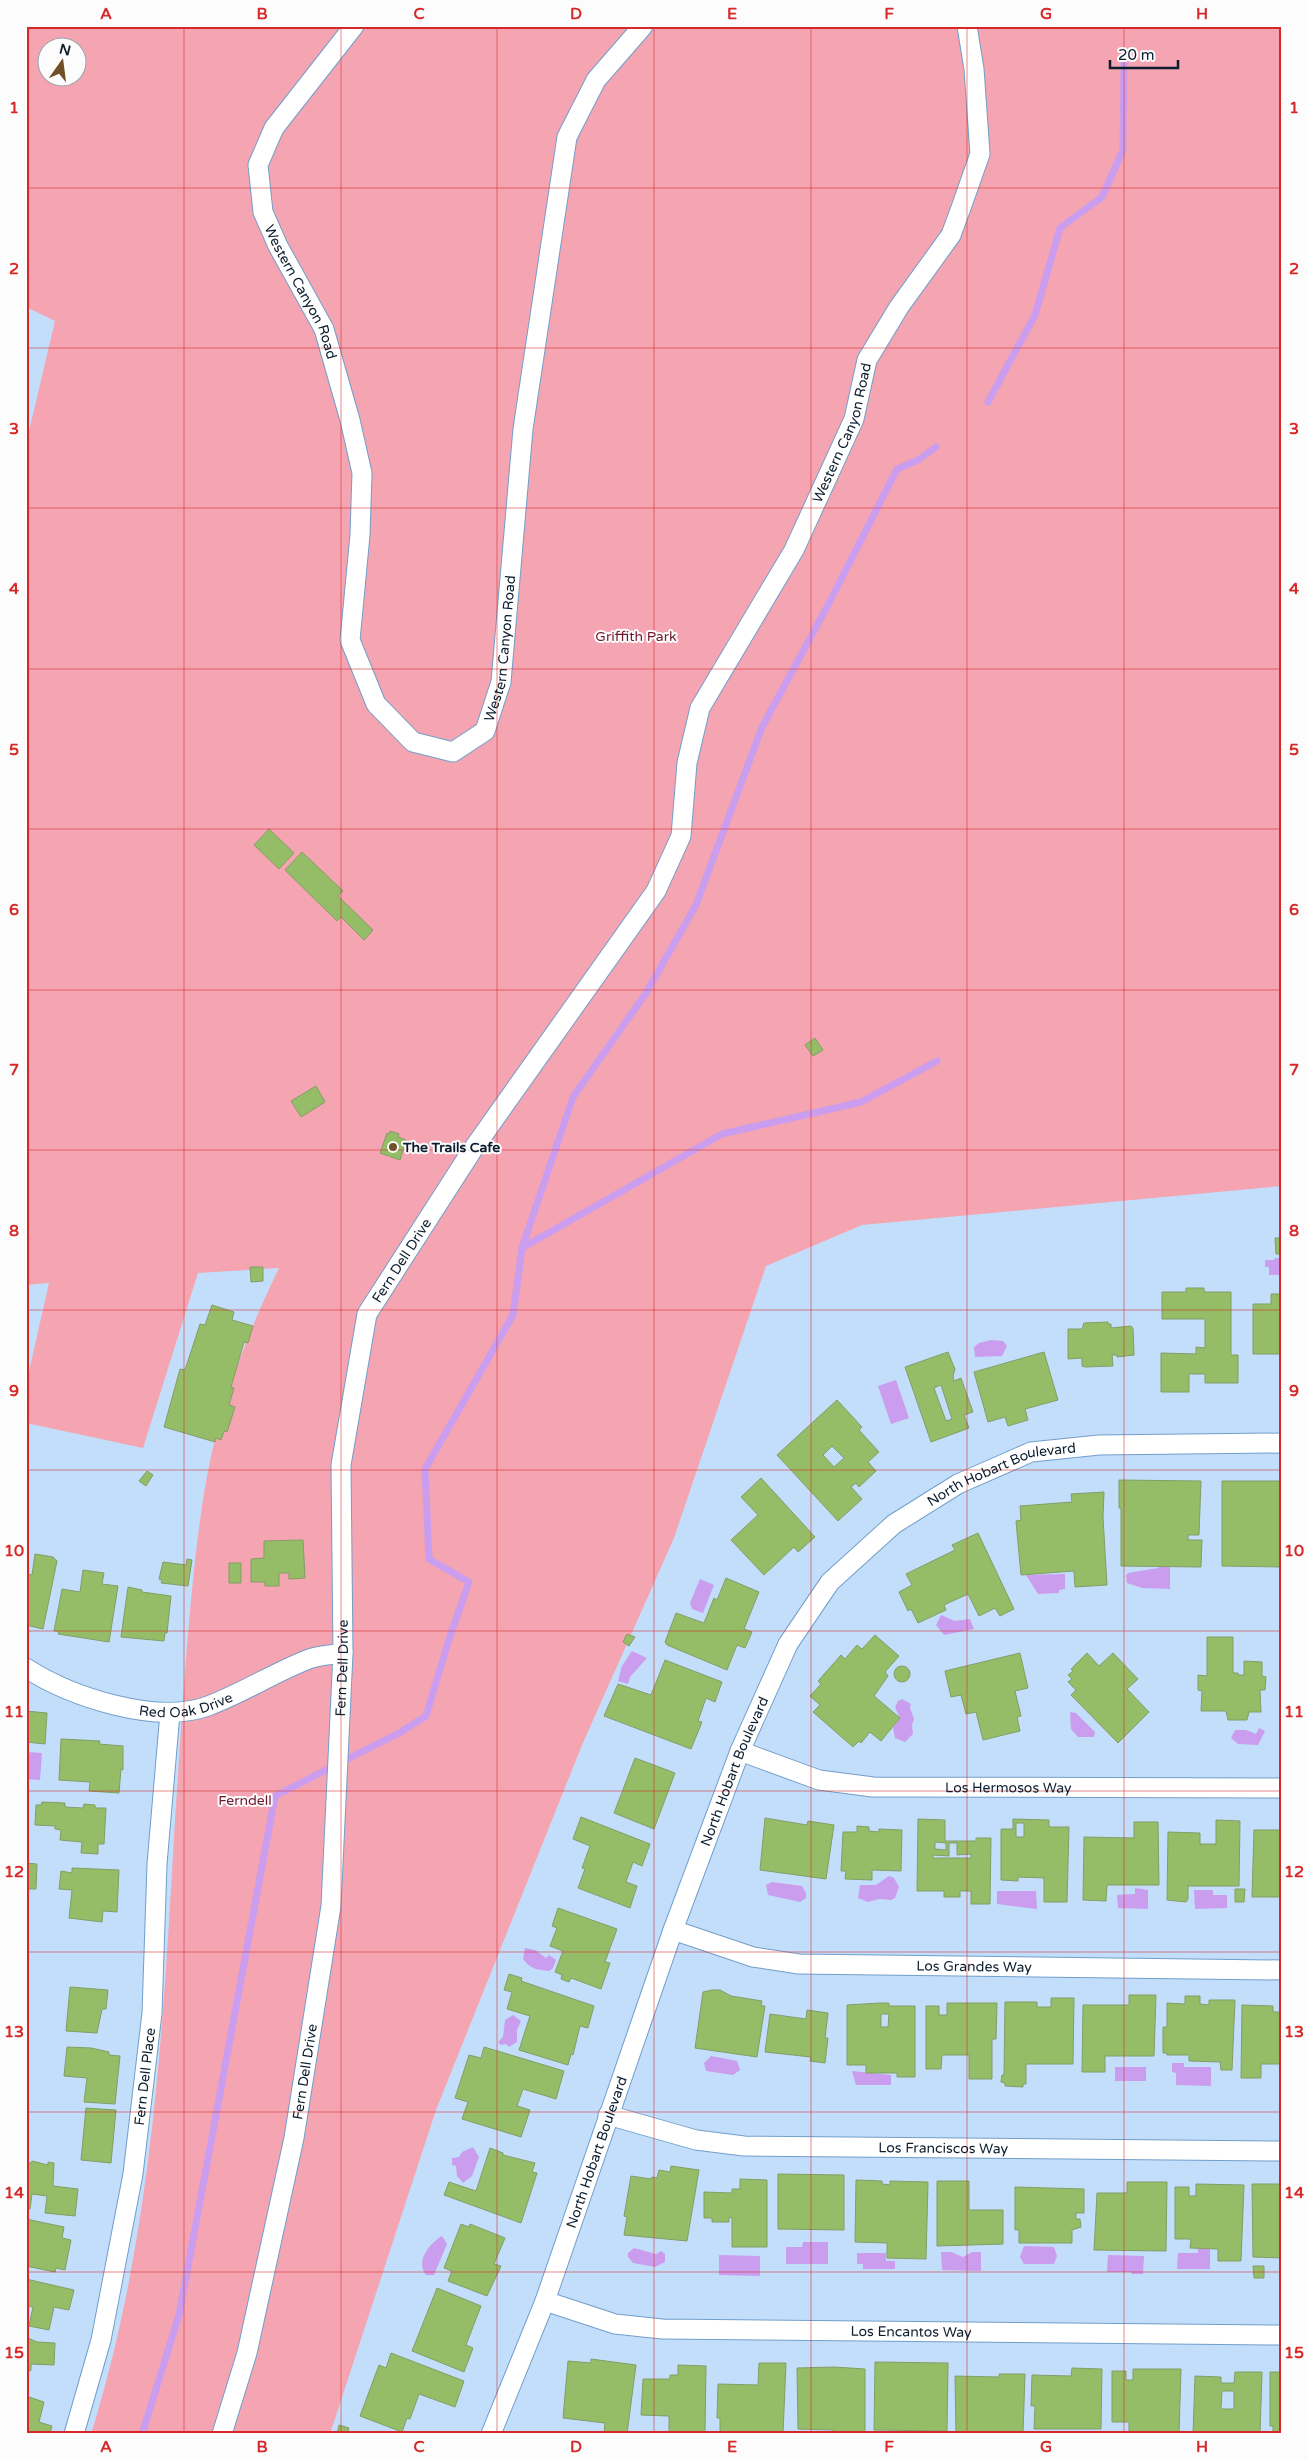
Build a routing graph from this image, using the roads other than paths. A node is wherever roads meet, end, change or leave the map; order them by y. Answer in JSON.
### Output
{"nodes":[{"id":1,"x":354,"y":26,"type":"edge"},
{"id":2,"x":643,"y":26,"type":"edge"},
{"id":3,"x":967,"y":26,"type":"edge"},
{"id":4,"x":603,"y":966,"type":"joint"},
{"id":5,"x":1282,"y":1443,"type":"edge"},
{"id":6,"x":343,"y":1653,"type":"junction"},
{"id":7,"x":26,"y":1668,"type":"edge"},
{"id":8,"x":170,"y":1713,"type":"junction"},
{"id":9,"x":740,"y":1750,"type":"junction"},
{"id":10,"x":1282,"y":1788,"type":"edge"},
{"id":11,"x":673,"y":1930,"type":"junction"},
{"id":12,"x":1282,"y":1970,"type":"edge"},
{"id":13,"x":608,"y":2115,"type":"junction"},
{"id":14,"x":1282,"y":2151,"type":"edge"},
{"id":15,"x":545,"y":2301,"type":"junction"},
{"id":16,"x":1282,"y":2335,"type":"edge"},
{"id":17,"x":74,"y":2434,"type":"edge"},
{"id":18,"x":222,"y":2434,"type":"edge"},
{"id":19,"x":491,"y":2434,"type":"edge"}],
"edges":[{"from":1,"to":2,"type":"street","name":"Western Canyon Road"},
{"from":3,"to":4,"type":"street","name":"Western Canyon Road"},
{"from":4,"to":6,"type":"street","name":"Fern Dell Drive"},
{"from":5,"to":9,"type":"street","name":"North Hobart Boulevard"},
{"from":6,"to":8,"type":"street","name":"Red Oak Drive"},
{"from":6,"to":18,"type":"street","name":"Fern Dell Drive"},
{"from":7,"to":8,"type":"street","name":"Red Oak Drive"},
{"from":8,"to":17,"type":"street","name":"Fern Dell Place"},
{"from":9,"to":10,"type":"street","name":"Los Hermosos Way"},
{"from":9,"to":11,"type":"street","name":"North Hobart Boulevard"},
{"from":11,"to":12,"type":"street","name":"Los Grandes Way"},
{"from":11,"to":13,"type":"street","name":"North Hobart Boulevard"},
{"from":13,"to":14,"type":"street","name":"Los Franciscos Way"},
{"from":13,"to":15,"type":"street","name":"North Hobart Boulevard"},
{"from":15,"to":16,"type":"street","name":"Los Encantos Way"},
{"from":15,"to":19,"type":"street","name":"North Hobart Boulevard"}]}
